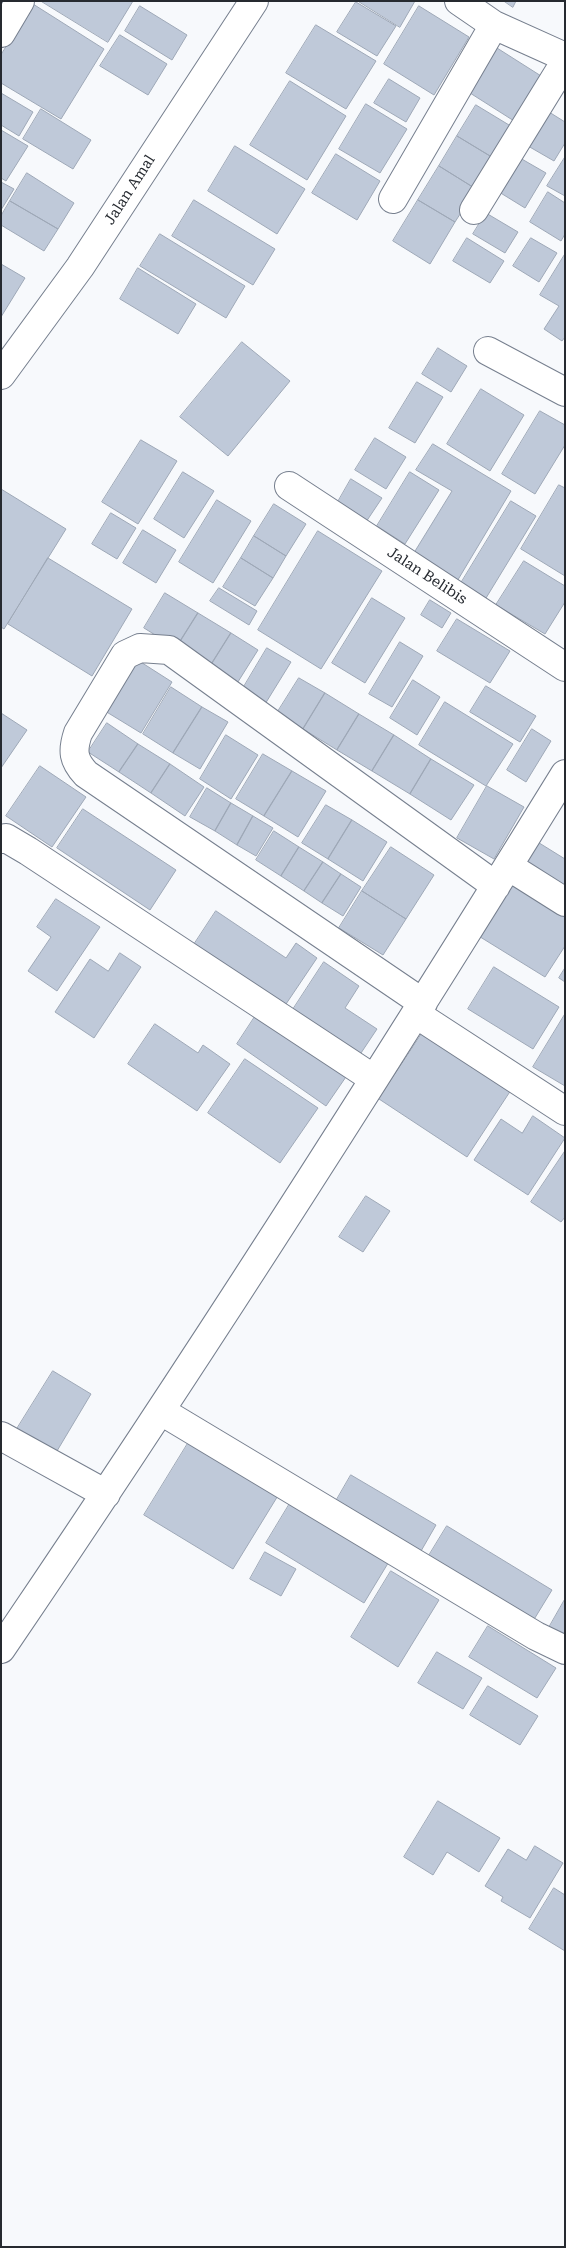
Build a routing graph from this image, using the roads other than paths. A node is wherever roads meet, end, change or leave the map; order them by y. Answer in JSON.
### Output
{"nodes":[{"id":1,"x":20,"y":1,"type":"edge"},
{"id":2,"x":254,"y":1,"type":"edge"},
{"id":3,"x":459,"y":1,"type":"edge"},
{"id":4,"x":494,"y":25,"type":"junction"},
{"id":5,"x":1,"y":33,"type":"edge"},
{"id":6,"x":565,"y":57,"type":"edge"},
{"id":7,"x":565,"y":62,"type":"edge"},
{"id":8,"x":393,"y":199,"type":"dead end"},
{"id":9,"x":474,"y":210,"type":"dead end"},
{"id":10,"x":488,"y":351,"type":"dead end"},
{"id":11,"x":7,"y":367,"type":"edge"},
{"id":12,"x":565,"y":392,"type":"edge"},
{"id":13,"x":289,"y":486,"type":"dead end"},
{"id":14,"x":565,"y":667,"type":"edge"},
{"id":15,"x":565,"y":774,"type":"edge"},
{"id":16,"x":1,"y":839,"type":"edge"},
{"id":17,"x":502,"y":876,"type":"junction"},
{"id":18,"x":565,"y":902,"type":"edge"},
{"id":19,"x":420,"y":1009,"type":"junction"},
{"id":20,"x":374,"y":1079,"type":"junction"},
{"id":21,"x":565,"y":1111,"type":"edge"},
{"id":22,"x":161,"y":1411,"type":"junction"},
{"id":23,"x":1,"y":1436,"type":"edge"},
{"id":24,"x":106,"y":1494,"type":"junction"},
{"id":25,"x":1,"y":1649,"type":"edge"},
{"id":26,"x":565,"y":1650,"type":"edge"}],
"edges":[{"from":1,"to":5,"type":"street"},
{"from":2,"to":11,"type":"street","name":"Jalan Amal"},
{"from":3,"to":4,"type":"street"},
{"from":4,"to":6,"type":"street"},
{"from":4,"to":8,"type":"street"},
{"from":7,"to":9,"type":"street"},
{"from":10,"to":12,"type":"street"},
{"from":13,"to":14,"type":"street","name":"Jalan Belibis"},
{"from":15,"to":17,"type":"street"},
{"from":16,"to":20,"type":"street"},
{"from":17,"to":18,"type":"street"},
{"from":17,"to":19,"type":"street"},
{"from":17,"to":19,"type":"street"},
{"from":19,"to":20,"type":"street"},
{"from":19,"to":21,"type":"street"},
{"from":20,"to":22,"type":"street"},
{"from":22,"to":24,"type":"street"},
{"from":22,"to":26,"type":"street"},
{"from":23,"to":24,"type":"street"},
{"from":24,"to":25,"type":"street"}]}
